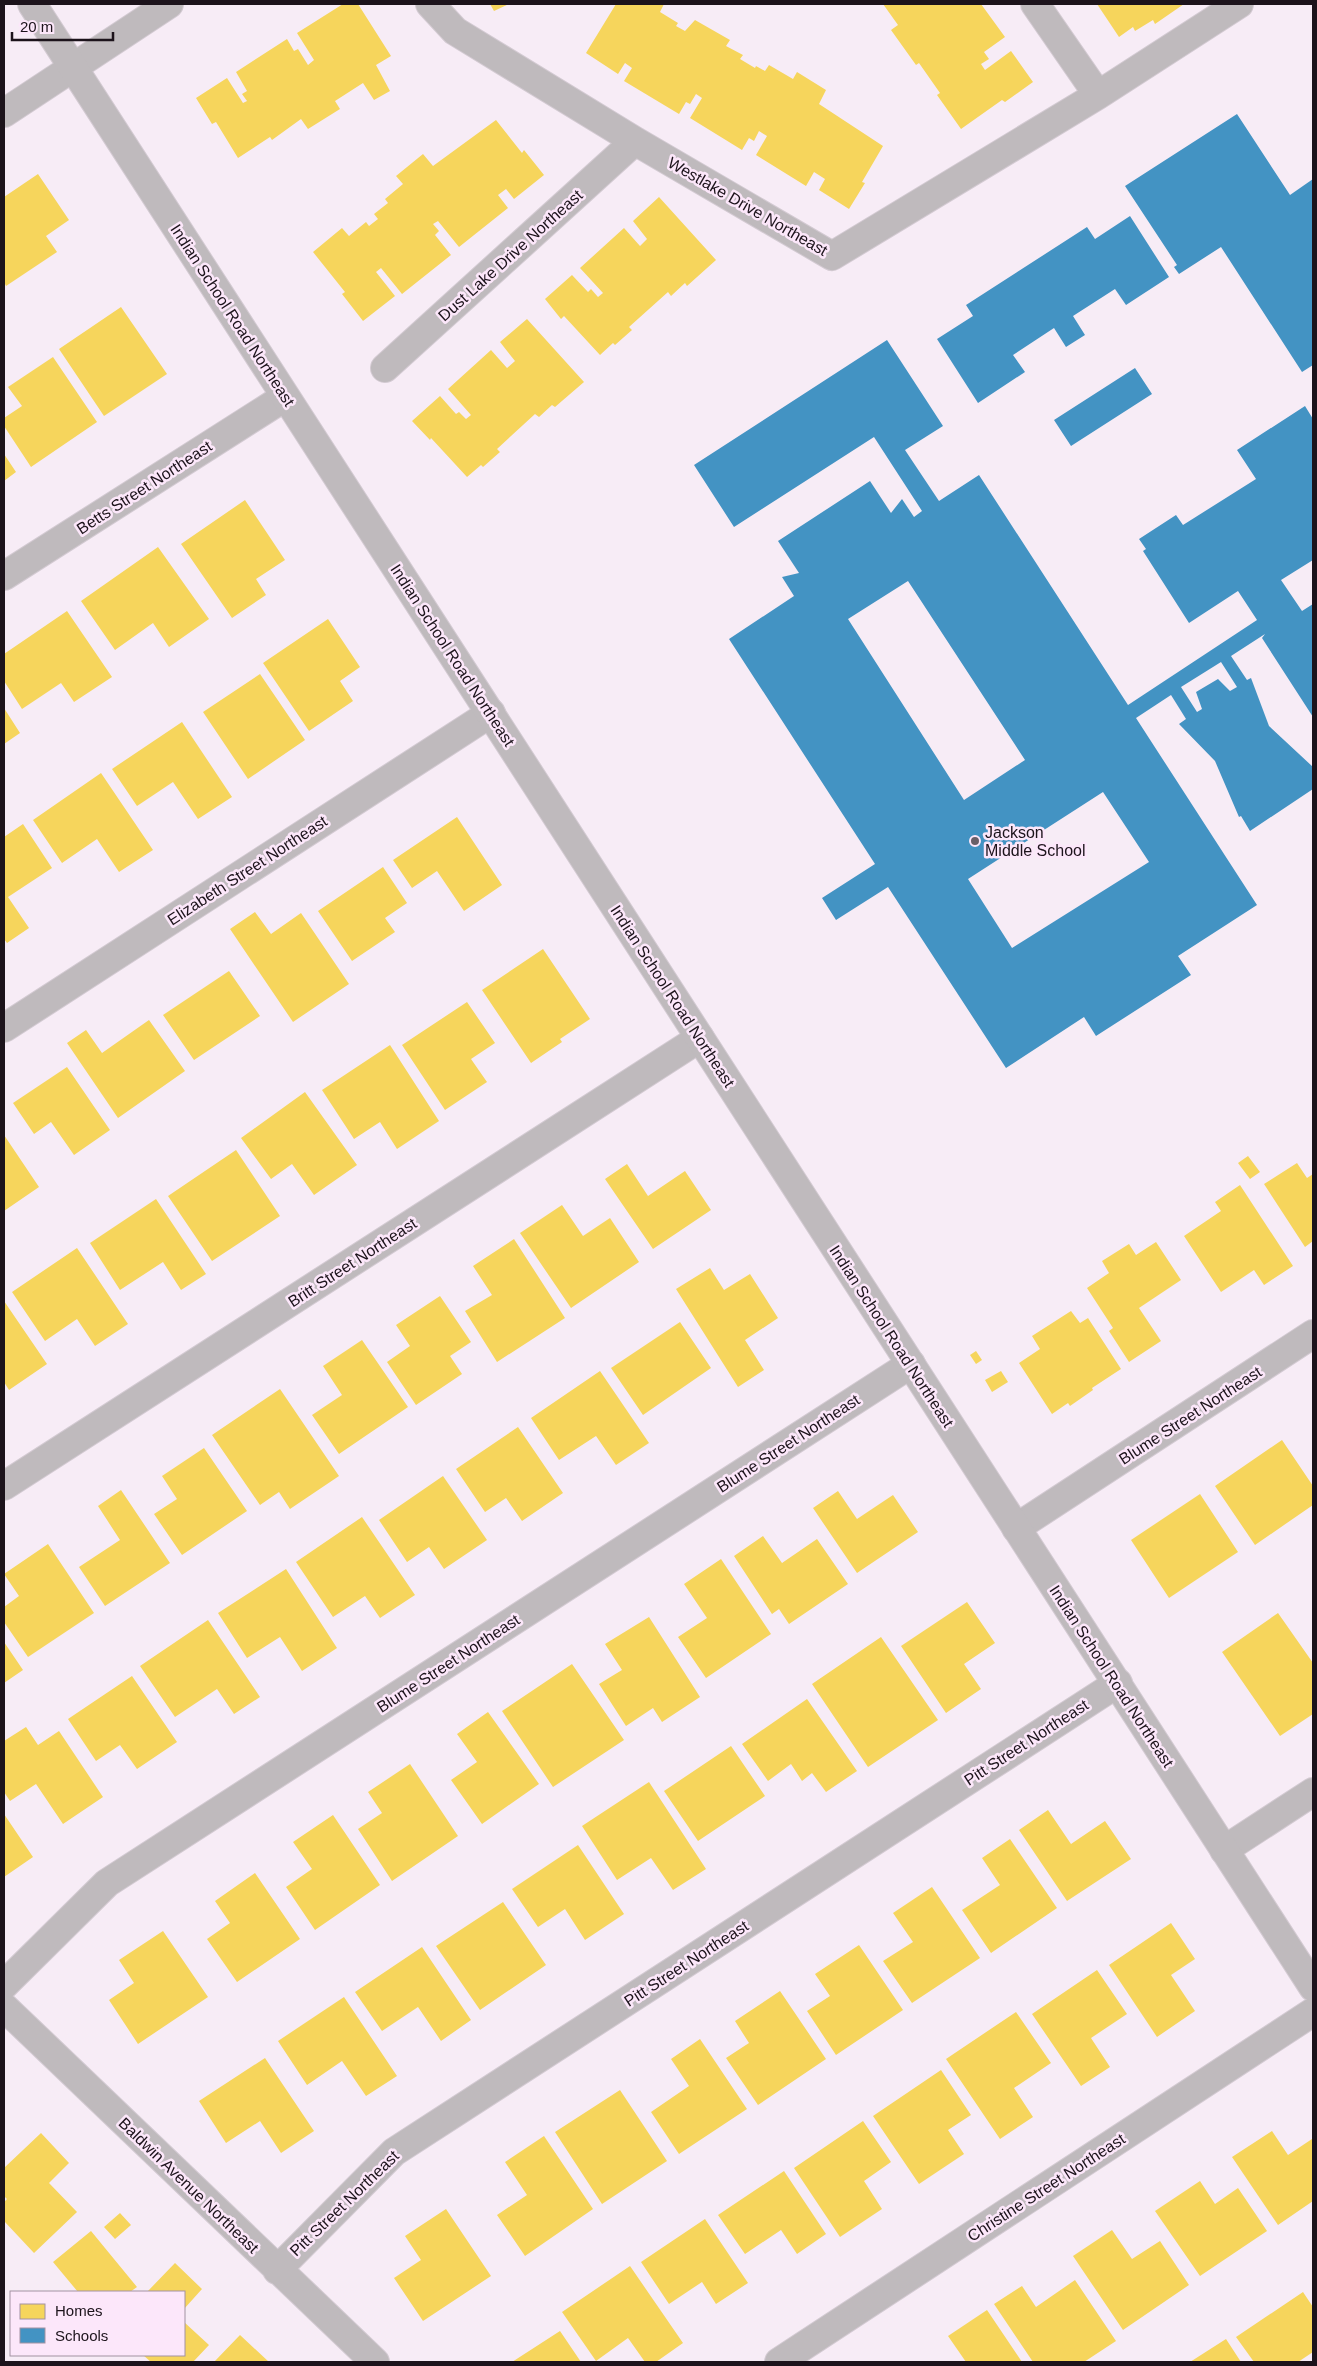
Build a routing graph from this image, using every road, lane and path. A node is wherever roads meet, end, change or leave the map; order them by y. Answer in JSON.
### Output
{"nodes":[{"id":1,"x":32,"y":4,"type":"edge"},
{"id":2,"x":169,"y":4,"type":"edge"},
{"id":3,"x":430,"y":4,"type":"edge"},
{"id":4,"x":1034,"y":4,"type":"edge"},
{"id":5,"x":1239,"y":4,"type":"edge"},
{"id":6,"x":74,"y":68,"type":"junction"},
{"id":7,"x":1098,"y":95,"type":"junction"},
{"id":8,"x":4,"y":113,"type":"edge"},
{"id":9,"x":635,"y":141,"type":"junction"},
{"id":10,"x":385,"y":368,"type":"dead end"},
{"id":11,"x":285,"y":397,"type":"junction"},
{"id":12,"x":4,"y":576,"type":"edge"},
{"id":13,"x":491,"y":713,"type":"junction"},
{"id":14,"x":4,"y":1028,"type":"edge"},
{"id":15,"x":700,"y":1038,"type":"junction"},
{"id":16,"x":1313,"y":1334,"type":"edge"},
{"id":17,"x":911,"y":1364,"type":"junction"},
{"id":18,"x":4,"y":1486,"type":"edge"},
{"id":19,"x":1016,"y":1528,"type":"junction"},
{"id":20,"x":1118,"y":1683,"type":"junction"},
{"id":21,"x":1313,"y":1792,"type":"edge"},
{"id":22,"x":1224,"y":1850,"type":"junction"},
{"id":23,"x":4,"y":1985,"type":"edge"},
{"id":24,"x":1313,"y":1987,"type":"edge"},
{"id":25,"x":4,"y":2007,"type":"edge"},
{"id":26,"x":1313,"y":2012,"type":"edge"},
{"id":27,"x":277,"y":2270,"type":"junction"},
{"id":28,"x":375,"y":2362,"type":"edge"},
{"id":29,"x":779,"y":2362,"type":"edge"}],
"edges":[{"from":1,"to":6,"type":"street","name":"Indian School Road Northeast"},
{"from":2,"to":6,"type":"street"},
{"from":3,"to":9,"type":"street","name":"Westlake Drive Northeast"},
{"from":4,"to":7,"type":"street"},
{"from":5,"to":7,"type":"street","name":"Westlake Drive Northeast"},
{"from":6,"to":8,"type":"street"},
{"from":6,"to":11,"type":"street","name":"Indian School Road Northeast"},
{"from":7,"to":9,"type":"street","name":"Westlake Drive Northeast"},
{"from":9,"to":10,"type":"street","name":"Dust Lake Drive Northeast"},
{"from":11,"to":12,"type":"street","name":"Betts Street Northeast"},
{"from":11,"to":13,"type":"street","name":"Indian School Road Northeast"},
{"from":13,"to":14,"type":"street","name":"Elizabeth Street Northeast"},
{"from":13,"to":15,"type":"street","name":"Indian School Road Northeast"},
{"from":15,"to":17,"type":"street","name":"Indian School Road Northeast"},
{"from":15,"to":18,"type":"street","name":"Britt Street Northeast"},
{"from":16,"to":19,"type":"street","name":"Blume Street Northeast"},
{"from":17,"to":19,"type":"street","name":"Indian School Road Northeast"},
{"from":17,"to":23,"type":"street","name":"Blume Street Northeast"},
{"from":19,"to":20,"type":"street","name":"Indian School Road Northeast"},
{"from":20,"to":22,"type":"street","name":"Indian School Road Northeast"},
{"from":20,"to":27,"type":"street","name":"Pitt Street Northeast"},
{"from":21,"to":22,"type":"street"},
{"from":22,"to":24,"type":"street","name":"Indian School Road Northeast"},
{"from":25,"to":27,"type":"street","name":"Baldwin Avenue Northeast"},
{"from":26,"to":29,"type":"street","name":"Christine Street Northeast"},
{"from":27,"to":28,"type":"street","name":"Baldwin Avenue Northeast"}]}
